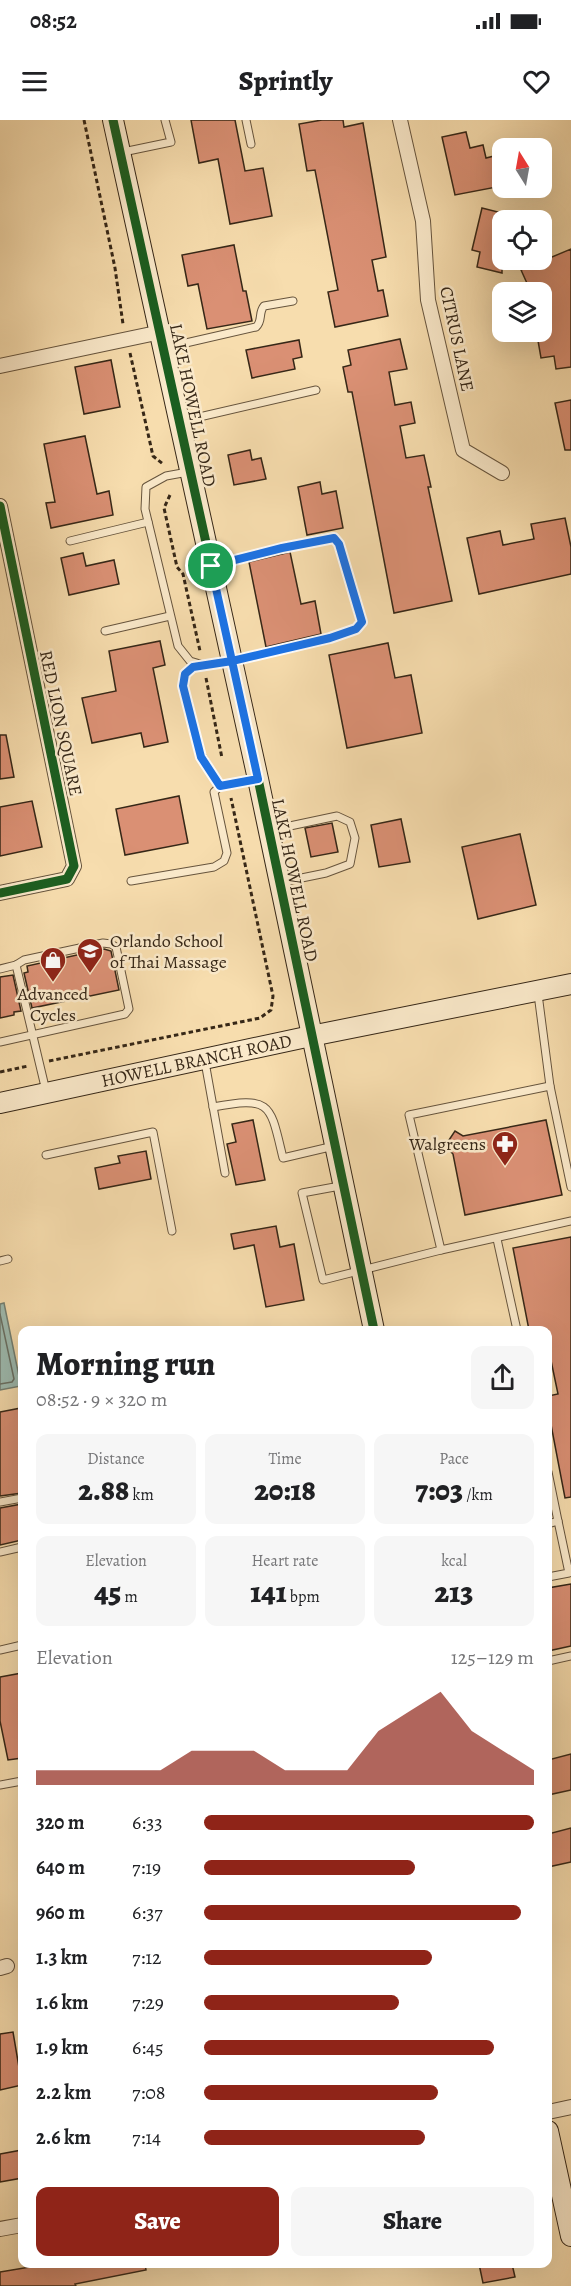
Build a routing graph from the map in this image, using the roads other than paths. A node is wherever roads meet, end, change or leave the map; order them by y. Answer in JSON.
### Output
{"nodes":[{"id":1,"x":113,"y":120,"type":"edge"},
{"id":2,"x":165,"y":120,"type":"edge"},
{"id":3,"x":246,"y":120,"type":"edge"},
{"id":4,"x":400,"y":120,"type":"edge"},
{"id":5,"x":251,"y":144,"type":"dead end"},
{"id":6,"x":121,"y":152,"type":"junction"},
{"id":7,"x":293,"y":301,"type":"dead end"},
{"id":8,"x":162,"y":340,"type":"junction"},
{"id":9,"x":0,"y":366,"type":"edge"},
{"id":10,"x":316,"y":390,"type":"dead end"},
{"id":11,"x":180,"y":421,"type":"junction"},
{"id":12,"x":191,"y":471,"type":"junction"},
{"id":13,"x":502,"y":473,"type":"dead end"},
{"id":14,"x":0,"y":506,"type":"edge"},
{"id":15,"x":148,"y":522,"type":"junction"},
{"id":16,"x":70,"y":541,"type":"dead end"},
{"id":17,"x":220,"y":563,"type":"junction"},
{"id":18,"x":170,"y":616,"type":"junction"},
{"id":19,"x":105,"y":632,"type":"dead end"},
{"id":20,"x":232,"y":661,"type":"junction"},
{"id":21,"x":203,"y":665,"type":"junction"},
{"id":22,"x":258,"y":779,"type":"junction"},
{"id":23,"x":220,"y":786,"type":"junction"},
{"id":24,"x":268,"y":830,"type":"junction"},
{"id":25,"x":131,"y":881,"type":"dead end"},
{"id":26,"x":279,"y":883,"type":"junction"},
{"id":27,"x":0,"y":893,"type":"edge"},
{"id":28,"x":16,"y":965,"type":"junction"},
{"id":29,"x":0,"y":969,"type":"edge"},
{"id":30,"x":571,"y":984,"type":"edge"},
{"id":31,"x":537,"y":991,"type":"junction"},
{"id":32,"x":33,"y":1034,"type":"junction"},
{"id":33,"x":311,"y":1036,"type":"junction"},
{"id":34,"x":0,"y":1042,"type":"edge"},
{"id":35,"x":204,"y":1059,"type":"junction"},
{"id":36,"x":550,"y":1086,"type":"junction"},
{"id":37,"x":47,"y":1093,"type":"junction"},
{"id":38,"x":0,"y":1103,"type":"edge"},
{"id":39,"x":213,"y":1107,"type":"junction"},
{"id":40,"x":334,"y":1146,"type":"junction"},
{"id":41,"x":46,"y":1155,"type":"dead end"},
{"id":42,"x":225,"y":1173,"type":"dead end"},
{"id":43,"x":343,"y":1185,"type":"junction"},
{"id":44,"x":571,"y":1187,"type":"edge"},
{"id":45,"x":571,"y":1221,"type":"edge"},
{"id":46,"x":172,"y":1232,"type":"dead end"},
{"id":47,"x":497,"y":1239,"type":"junction"},
{"id":48,"x":441,"y":1250,"type":"junction"},
{"id":49,"x":362,"y":1272,"type":"junction"},
{"id":50,"x":373,"y":1326,"type":"edge"},
{"id":51,"x":516,"y":1326,"type":"edge"},
{"id":52,"x":552,"y":1495,"type":"edge"},
{"id":53,"x":18,"y":1499,"type":"edge"},
{"id":54,"x":0,"y":1503,"type":"edge"},
{"id":55,"x":558,"y":1521,"type":"junction"},
{"id":56,"x":552,"y":1523,"type":"edge"},
{"id":57,"x":18,"y":1548,"type":"edge"},
{"id":58,"x":0,"y":1552,"type":"edge"},
{"id":59,"x":552,"y":1576,"type":"edge"},
{"id":60,"x":18,"y":1646,"type":"edge"},
{"id":61,"x":0,"y":1650,"type":"edge"},
{"id":62,"x":571,"y":1656,"type":"edge"},
{"id":63,"x":552,"y":1660,"type":"edge"},
{"id":64,"x":18,"y":1782,"type":"edge"},
{"id":65,"x":0,"y":1785,"type":"edge"},
{"id":66,"x":571,"y":2107,"type":"edge"},
{"id":67,"x":552,"y":2111,"type":"edge"},
{"id":68,"x":552,"y":2149,"type":"edge"},
{"id":69,"x":18,"y":2226,"type":"edge"},
{"id":70,"x":0,"y":2229,"type":"edge"},
{"id":71,"x":571,"y":2236,"type":"edge"}],
"edges":[{"from":1,"to":6,"type":"street","name":"LAKE HOWELL ROAD"},
{"from":2,"to":6,"type":"lane"},
{"from":3,"to":5,"type":"lane"},
{"from":4,"to":13,"type":"street","name":"CITRUS LANE"},
{"from":6,"to":8,"type":"street","name":"LAKE HOWELL ROAD"},
{"from":7,"to":8,"type":"lane"},
{"from":8,"to":9,"type":"street"},
{"from":8,"to":11,"type":"street","name":"LAKE HOWELL ROAD"},
{"from":10,"to":11,"type":"lane"},
{"from":11,"to":12,"type":"street","name":"LAKE HOWELL ROAD"},
{"from":12,"to":15,"type":"lane"},
{"from":12,"to":17,"type":"street","name":"LAKE HOWELL ROAD"},
{"from":14,"to":27,"type":"street","name":"RED LION SQUARE"},
{"from":15,"to":16,"type":"lane"},
{"from":15,"to":18,"type":"lane"},
{"from":17,"to":20,"type":"street","name":"LAKE HOWELL ROAD"},
{"from":17,"to":20,"type":"lane"},
{"from":18,"to":19,"type":"lane"},
{"from":18,"to":21,"type":"lane"},
{"from":20,"to":21,"type":"lane"},
{"from":20,"to":22,"type":"street","name":"LAKE HOWELL ROAD"},
{"from":21,"to":23,"type":"lane"},
{"from":22,"to":23,"type":"lane"},
{"from":22,"to":24,"type":"street","name":"LAKE HOWELL ROAD"},
{"from":23,"to":25,"type":"lane"},
{"from":24,"to":26,"type":"street","name":"LAKE HOWELL ROAD"},
{"from":24,"to":26,"type":"lane"},
{"from":26,"to":33,"type":"street","name":"LAKE HOWELL ROAD"},
{"from":28,"to":29,"type":"lane"},
{"from":28,"to":32,"type":"lane"},
{"from":28,"to":32,"type":"lane"},
{"from":30,"to":31,"type":"street","name":"HOWELL BRANCH ROAD"},
{"from":31,"to":33,"type":"street","name":"HOWELL BRANCH ROAD"},
{"from":31,"to":36,"type":"lane"},
{"from":32,"to":34,"type":"lane"},
{"from":32,"to":37,"type":"lane"},
{"from":33,"to":35,"type":"street","name":"HOWELL BRANCH ROAD"},
{"from":33,"to":40,"type":"street","name":"LAKE HOWELL ROAD"},
{"from":35,"to":37,"type":"street","name":"HOWELL BRANCH ROAD"},
{"from":35,"to":39,"type":"lane"},
{"from":36,"to":44,"type":"lane"},
{"from":36,"to":48,"type":"lane"},
{"from":37,"to":38,"type":"street","name":"HOWELL BRANCH ROAD"},
{"from":39,"to":40,"type":"lane"},
{"from":39,"to":42,"type":"lane"},
{"from":40,"to":43,"type":"street","name":"LAKE HOWELL ROAD"},
{"from":41,"to":46,"type":"lane"},
{"from":43,"to":49,"type":"street","name":"LAKE HOWELL ROAD"},
{"from":43,"to":49,"type":"lane"},
{"from":45,"to":47,"type":"lane"},
{"from":47,"to":48,"type":"lane"},
{"from":47,"to":51,"type":"lane"},
{"from":48,"to":49,"type":"lane"},
{"from":49,"to":50,"type":"street","name":"LAKE HOWELL ROAD"},
{"from":52,"to":55,"type":"lane"},
{"from":53,"to":54,"type":"lane"},
{"from":55,"to":56,"type":"lane"},
{"from":55,"to":59,"type":"lane"},
{"from":57,"to":58,"type":"lane"},
{"from":60,"to":61,"type":"lane"},
{"from":62,"to":63,"type":"lane"},
{"from":64,"to":65,"type":"lane"},
{"from":66,"to":67,"type":"street"},
{"from":68,"to":71,"type":"street"},
{"from":69,"to":70,"type":"street"}]}
